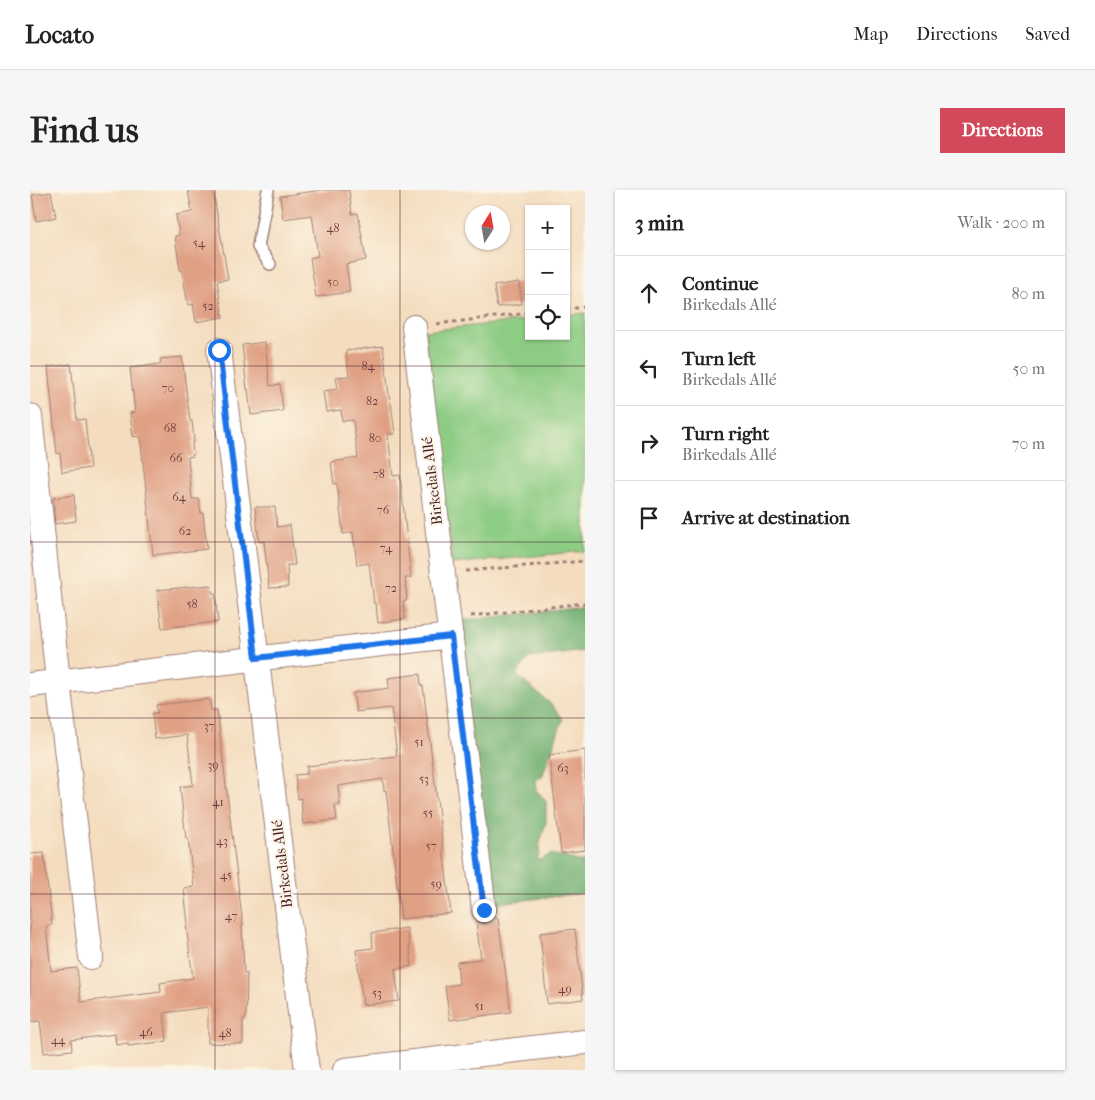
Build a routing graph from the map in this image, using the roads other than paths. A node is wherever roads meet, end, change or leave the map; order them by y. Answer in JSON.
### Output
{"nodes":[{"id":1,"x":268,"y":190,"type":"edge"},
{"id":2,"x":270,"y":264,"type":"dead end"},
{"id":3,"x":414,"y":327,"type":"road end"},
{"id":4,"x":219,"y":350,"type":"dead end"},
{"id":5,"x":30,"y":416,"type":"edge"},
{"id":6,"x":450,"y":627,"type":"junction"},
{"id":7,"x":256,"y":658,"type":"junction"},
{"id":8,"x":58,"y":681,"type":"junction"},
{"id":9,"x":30,"y":685,"type":"edge"},
{"id":10,"x":484,"y":910,"type":"dead end"},
{"id":11,"x":91,"y":957,"type":"dead end"},
{"id":12,"x":585,"y":1042,"type":"edge"},
{"id":13,"x":307,"y":1070,"type":"edge"},
{"id":14,"x":344,"y":1070,"type":"edge"}],
"edges":[{"from":1,"to":2,"type":"lane"},
{"from":3,"to":6,"type":"street","name":"Birkedals Allé"},
{"from":4,"to":7,"type":"street","name":"Birkedals Allé"},
{"from":5,"to":8,"type":"street"},
{"from":6,"to":7,"type":"street"},
{"from":6,"to":10,"type":"street","name":"Birkedals Allé"},
{"from":7,"to":8,"type":"street"},
{"from":7,"to":13,"type":"street","name":"Birkedals Allé"},
{"from":8,"to":9,"type":"street"},
{"from":8,"to":11,"type":"street"},
{"from":12,"to":14,"type":"street"}]}
